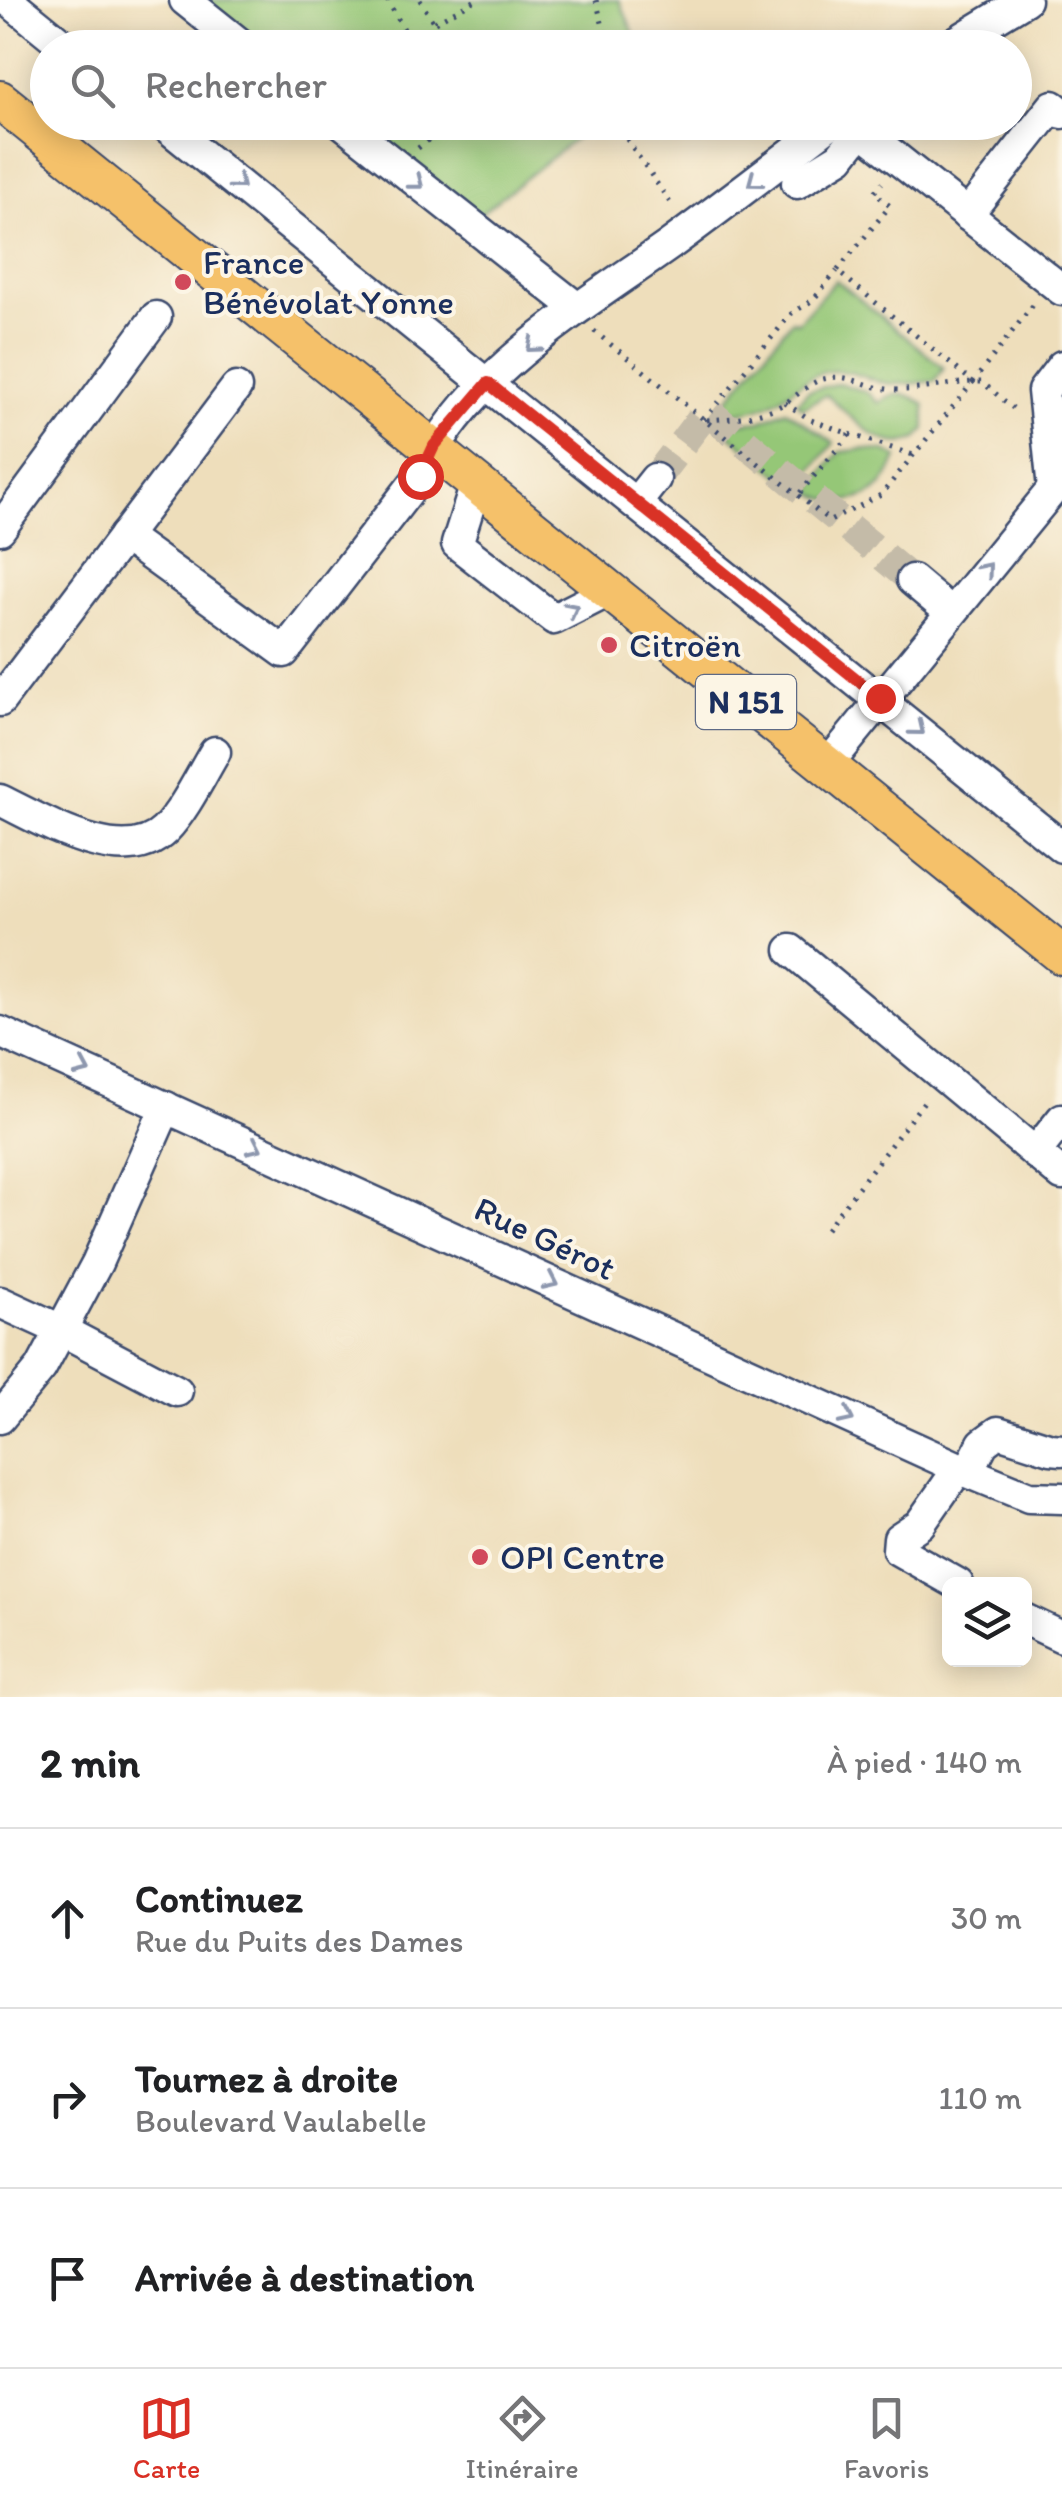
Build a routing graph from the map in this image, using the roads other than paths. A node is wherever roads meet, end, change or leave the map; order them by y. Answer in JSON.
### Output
{"nodes":[{"id":1,"x":8,"y":0,"type":"edge"},
{"id":2,"x":184,"y":0,"type":"edge"},
{"id":3,"x":1026,"y":0,"type":"edge"},
{"id":4,"x":46,"y":30,"type":"edge"},
{"id":5,"x":222,"y":30,"type":"edge"},
{"id":6,"x":976,"y":30,"type":"edge"},
{"id":7,"x":0,"y":100,"type":"edge"},
{"id":8,"x":1059,"y":106,"type":"edge"},
{"id":9,"x":30,"y":124,"type":"edge"},
{"id":10,"x":1032,"y":138,"type":"edge"},
{"id":11,"x":50,"y":140,"type":"edge"},
{"id":12,"x":184,"y":140,"type":"edge"},
{"id":13,"x":363,"y":140,"type":"edge"},
{"id":14,"x":808,"y":140,"type":"edge"},
{"id":15,"x":854,"y":140,"type":"edge"},
{"id":16,"x":871,"y":140,"type":"edge"},
{"id":17,"x":1030,"y":140,"type":"edge"},
{"id":18,"x":797,"y":183,"type":"dead end"},
{"id":19,"x":967,"y":215,"type":"junction"},
{"id":20,"x":1049,"y":295,"type":"edge"},
{"id":21,"x":156,"y":316,"type":"dead end"},
{"id":22,"x":586,"y":320,"type":"junction"},
{"id":23,"x":1062,"y":366,"type":"edge"},
{"id":24,"x":488,"y":383,"type":"junction"},
{"id":25,"x":236,"y":388,"type":"dead end"},
{"id":26,"x":434,"y":446,"type":"junction"},
{"id":27,"x":655,"y":479,"type":"tunnel mouth"},
{"id":28,"x":477,"y":481,"type":"junction"},
{"id":29,"x":1057,"y":493,"type":"edge"},
{"id":30,"x":636,"y":504,"type":"junction"},
{"id":31,"x":0,"y":529,"type":"edge"},
{"id":32,"x":124,"y":536,"type":"junction"},
{"id":33,"x":912,"y":580,"type":"tunnel mouth"},
{"id":34,"x":610,"y":590,"type":"junction"},
{"id":35,"x":950,"y":612,"type":"junction"},
{"id":36,"x":880,"y":698,"type":"junction"},
{"id":37,"x":0,"y":701,"type":"edge"},
{"id":38,"x":215,"y":752,"type":"dead end"},
{"id":39,"x":826,"y":768,"type":"junction"},
{"id":40,"x":0,"y":800,"type":"edge"},
{"id":41,"x":1062,"y":847,"type":"edge"},
{"id":42,"x":791,"y":950,"type":"dead end"},
{"id":43,"x":1062,"y":955,"type":"edge"},
{"id":44,"x":0,"y":1032,"type":"edge"},
{"id":45,"x":166,"y":1107,"type":"junction"},
{"id":46,"x":1062,"y":1119,"type":"edge"},
{"id":47,"x":1034,"y":1152,"type":"junction"},
{"id":48,"x":1062,"y":1175,"type":"edge"},
{"id":49,"x":0,"y":1302,"type":"edge"},
{"id":50,"x":61,"y":1330,"type":"junction"},
{"id":51,"x":176,"y":1391,"type":"dead end"},
{"id":52,"x":0,"y":1418,"type":"edge"},
{"id":53,"x":1062,"y":1450,"type":"edge"},
{"id":54,"x":964,"y":1470,"type":"junction"},
{"id":55,"x":1062,"y":1498,"type":"edge"},
{"id":56,"x":946,"y":1577,"type":"edge"},
{"id":57,"x":1032,"y":1623,"type":"edge"},
{"id":58,"x":1062,"y":1637,"type":"edge"}],
"edges":[{"from":1,"to":4,"type":"street"},
{"from":2,"to":5,"type":"street"},
{"from":3,"to":6,"type":"street"},
{"from":7,"to":9,"type":"main road","number":"N 151"},
{"from":8,"to":10,"type":"street"},
{"from":11,"to":26,"type":"main road","number":"N 151"},
{"from":12,"to":24,"type":"street","one_way":true},
{"from":13,"to":22,"type":"street","one_way":true},
{"from":14,"to":22,"type":"street","one_way":true},
{"from":15,"to":18,"type":"street"},
{"from":16,"to":19,"type":"street"},
{"from":17,"to":19,"type":"street"},
{"from":19,"to":20,"type":"street"},
{"from":21,"to":31,"type":"street"},
{"from":22,"to":24,"type":"street","one_way":true},
{"from":23,"to":29,"type":"street"},
{"from":24,"to":26,"type":"street"},
{"from":24,"to":30,"type":"street"},
{"from":25,"to":32,"type":"street"},
{"from":26,"to":28,"type":"main road","number":"N 151"},
{"from":26,"to":32,"type":"street"},
{"from":27,"to":30,"type":"street"},
{"from":28,"to":34,"type":"main road","number":"N 151"},
{"from":28,"to":34,"type":"street","one_way":true},
{"from":35,"to":29,"type":"street","one_way":true},
{"from":30,"to":36,"type":"street"},
{"from":32,"to":37,"type":"street"},
{"from":33,"to":35,"type":"street"},
{"from":34,"to":39,"type":"main road","number":"N 151"},
{"from":35,"to":36,"type":"street"},
{"from":36,"to":39,"type":"street"},
{"from":36,"to":41,"type":"street","one_way":true},
{"from":38,"to":40,"type":"street"},
{"from":39,"to":43,"type":"main road","number":"N 151"},
{"from":42,"to":47,"type":"street"},
{"from":44,"to":45,"type":"street","name":"Rue Gérot","one_way":true},
{"from":45,"to":50,"type":"street"},
{"from":45,"to":54,"type":"street","name":"Rue Gérot","one_way":true},
{"from":46,"to":47,"type":"street"},
{"from":47,"to":48,"type":"street"},
{"from":49,"to":50,"type":"street"},
{"from":50,"to":51,"type":"street"},
{"from":50,"to":52,"type":"street"},
{"from":53,"to":54,"type":"street"},
{"from":54,"to":55,"type":"street","name":"Rue Gérot"},
{"from":54,"to":56,"type":"street"},
{"from":57,"to":58,"type":"street"}]}
